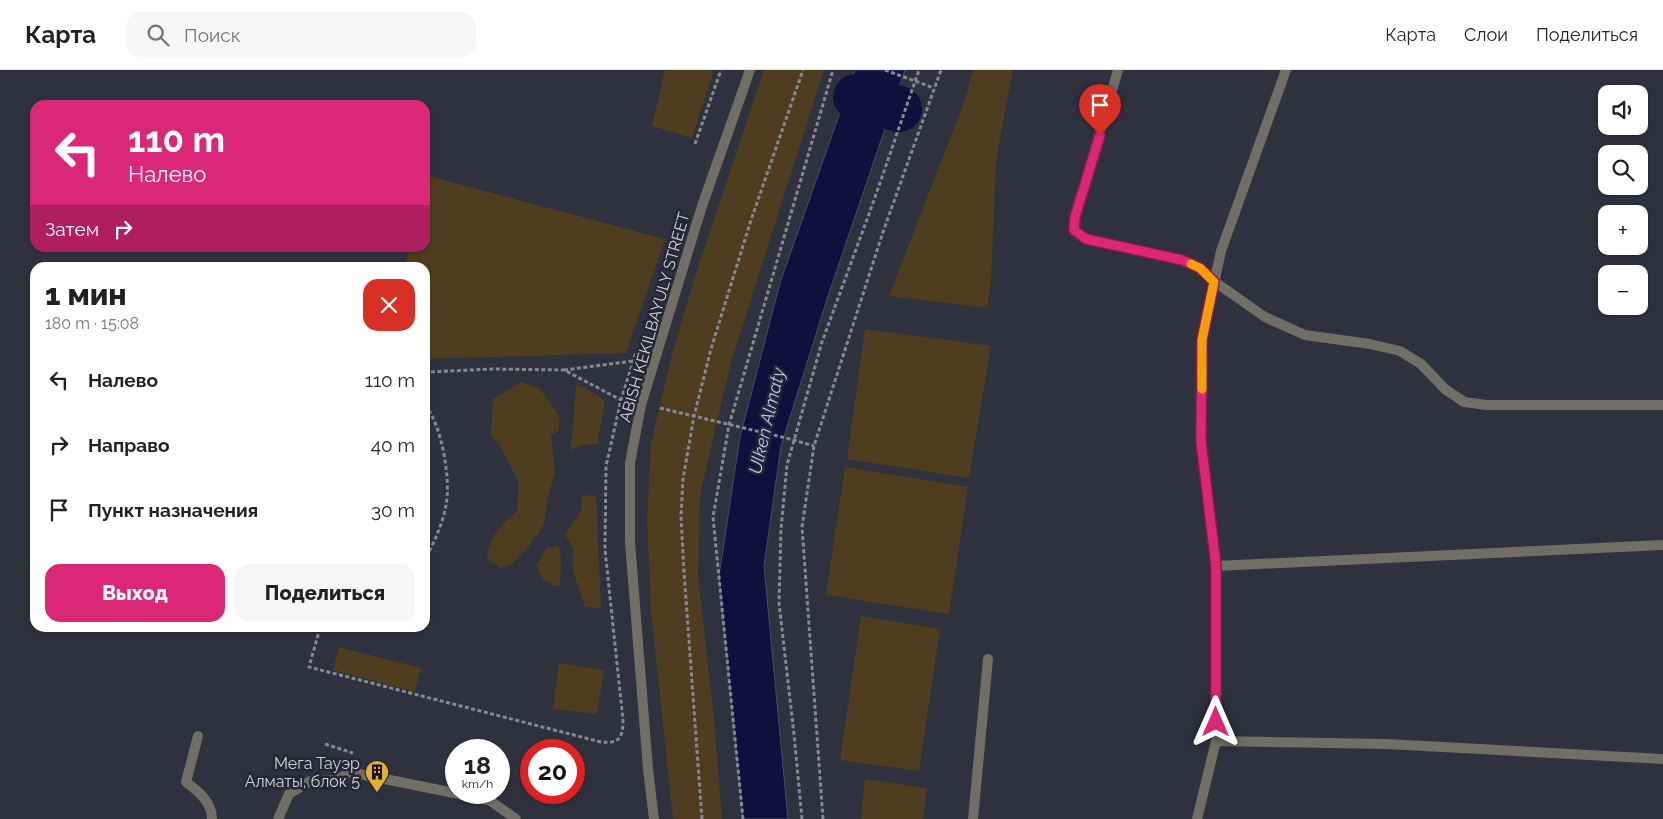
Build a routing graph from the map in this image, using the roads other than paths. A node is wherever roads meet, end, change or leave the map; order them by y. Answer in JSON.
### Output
{"nodes":[{"id":1,"x":750,"y":70,"type":"edge"},
{"id":2,"x":1118,"y":70,"type":"edge"},
{"id":3,"x":1286,"y":70,"type":"edge"},
{"id":4,"x":1214,"y":282,"type":"junction"},
{"id":5,"x":1663,"y":405,"type":"edge"},
{"id":6,"x":1663,"y":545,"type":"edge"},
{"id":7,"x":1216,"y":566,"type":"junction"},
{"id":8,"x":988,"y":659,"type":"dead end"},
{"id":9,"x":198,"y":736,"type":"dead end"},
{"id":10,"x":1216,"y":741,"type":"junction"},
{"id":11,"x":1663,"y":759,"type":"edge"},
{"id":12,"x":212,"y":819,"type":"edge"},
{"id":13,"x":278,"y":819,"type":"edge"},
{"id":14,"x":516,"y":819,"type":"edge"},
{"id":15,"x":654,"y":819,"type":"edge"},
{"id":16,"x":973,"y":819,"type":"edge"},
{"id":17,"x":1197,"y":819,"type":"edge"}],
"edges":[{"from":1,"to":15,"type":"street","name":"ABISH KEKILBAYULY STREET"},
{"from":2,"to":4,"type":"street"},
{"from":3,"to":4,"type":"street"},
{"from":4,"to":5,"type":"street"},
{"from":4,"to":7,"type":"street"},
{"from":6,"to":7,"type":"street"},
{"from":7,"to":10,"type":"street"},
{"from":8,"to":16,"type":"street"},
{"from":9,"to":12,"type":"street"},
{"from":10,"to":11,"type":"street"},
{"from":10,"to":17,"type":"street"},
{"from":13,"to":14,"type":"street"}]}
